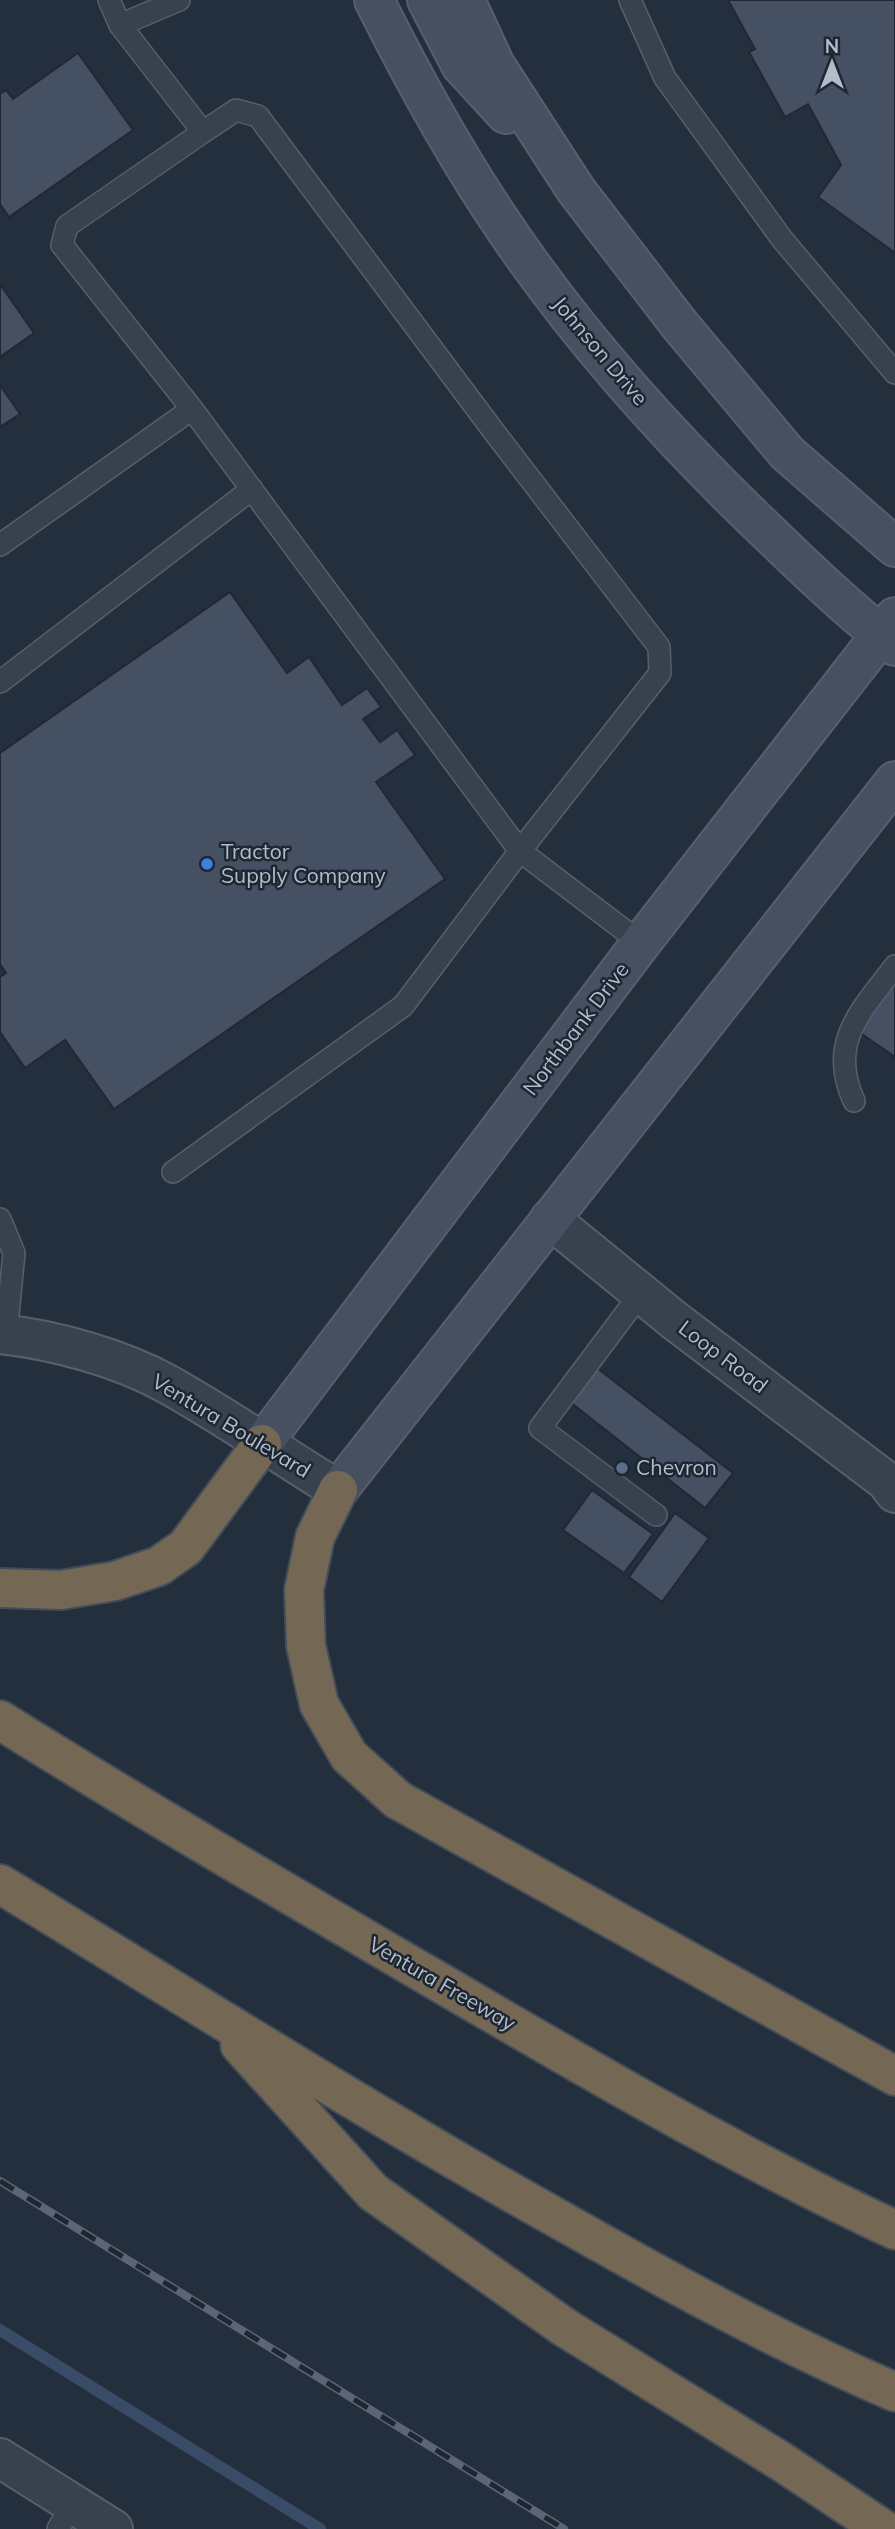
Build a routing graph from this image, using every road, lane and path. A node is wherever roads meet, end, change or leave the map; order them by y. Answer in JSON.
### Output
{"nodes":[{"id":1,"x":109,"y":0,"type":"edge"},
{"id":2,"x":180,"y":0,"type":"edge"},
{"id":3,"x":374,"y":0,"type":"edge"},
{"id":4,"x":427,"y":0,"type":"edge"},
{"id":5,"x":465,"y":0,"type":"edge"},
{"id":6,"x":630,"y":0,"type":"edge"},
{"id":7,"x":120,"y":25,"type":"junction"},
{"id":8,"x":203,"y":132,"type":"junction"},
{"id":9,"x":576,"y":190,"type":"junction"},
{"id":10,"x":895,"y":373,"type":"edge"},
{"id":11,"x":192,"y":409,"type":"junction"},
{"id":12,"x":252,"y":489,"type":"junction"},
{"id":13,"x":0,"y":545,"type":"edge"},
{"id":14,"x":895,"y":547,"type":"edge"},
{"id":15,"x":890,"y":633,"type":"edge"},
{"id":16,"x":0,"y":682,"type":"edge"},
{"id":17,"x":895,"y":781,"type":"edge"},
{"id":18,"x":520,"y":851,"type":"junction"},
{"id":19,"x":641,"y":943,"type":"junction"},
{"id":20,"x":895,"y":966,"type":"edge"},
{"id":21,"x":854,"y":1101,"type":"dead end"},
{"id":22,"x":173,"y":1172,"type":"dead end"},
{"id":23,"x":0,"y":1219,"type":"edge"},
{"id":24,"x":550,"y":1219,"type":"junction"},
{"id":25,"x":641,"y":1293,"type":"junction"},
{"id":26,"x":3,"y":1334,"type":"edge"},
{"id":27,"x":262,"y":1444,"type":"junction"},
{"id":28,"x":338,"y":1490,"type":"junction"},
{"id":29,"x":895,"y":1493,"type":"edge"},
{"id":30,"x":656,"y":1515,"type":"dead end"},
{"id":31,"x":0,"y":1588,"type":"edge"},
{"id":32,"x":0,"y":1720,"type":"edge"},
{"id":33,"x":0,"y":1884,"type":"edge"},
{"id":34,"x":210,"y":2012,"type":"junction"},
{"id":35,"x":895,"y":2076,"type":"edge"},
{"id":36,"x":895,"y":2230,"type":"edge"},
{"id":37,"x":895,"y":2392,"type":"edge"},
{"id":38,"x":0,"y":2458,"type":"edge"},
{"id":39,"x":65,"y":2516,"type":"edge"},
{"id":40,"x":113,"y":2529,"type":"edge"},
{"id":41,"x":883,"y":2529,"type":"edge"}],
"edges":[{"from":1,"to":7,"type":"lane"},
{"from":2,"to":7,"type":"lane"},
{"from":3,"to":15,"type":"main road","name":"Johnson Drive"},
{"from":4,"to":9,"type":"main road"},
{"from":5,"to":9,"type":"main road"},
{"from":6,"to":10,"type":"lane"},
{"from":7,"to":8,"type":"lane"},
{"from":8,"to":11,"type":"lane"},
{"from":8,"to":18,"type":"lane"},
{"from":9,"to":14,"type":"main road"},
{"from":11,"to":12,"type":"lane"},
{"from":11,"to":13,"type":"lane"},
{"from":12,"to":16,"type":"lane"},
{"from":12,"to":18,"type":"lane"},
{"from":15,"to":19,"type":"main road","name":"Northbank Drive"},
{"from":17,"to":24,"type":"main road"},
{"from":18,"to":19,"type":"lane"},
{"from":18,"to":22,"type":"lane"},
{"from":19,"to":27,"type":"main road","name":"Northbank Drive"},
{"from":20,"to":21,"type":"lane"},
{"from":23,"to":26,"type":"lane"},
{"from":24,"to":25,"type":"street","name":"Loop Road"},
{"from":24,"to":28,"type":"main road"},
{"from":25,"to":29,"type":"street","name":"Loop Road"},
{"from":25,"to":30,"type":"lane"},
{"from":26,"to":27,"type":"street","name":"Ventura Boulevard"},
{"from":27,"to":28,"type":"street","name":"Ventura Boulevard"},
{"from":27,"to":31,"type":"highway"},
{"from":28,"to":35,"type":"highway"},
{"from":32,"to":36,"type":"highway","name":"Ventura Freeway"},
{"from":33,"to":34,"type":"highway"},
{"from":34,"to":37,"type":"highway"},
{"from":34,"to":41,"type":"highway"},
{"from":38,"to":39,"type":"street"},
{"from":39,"to":40,"type":"street"}]}
